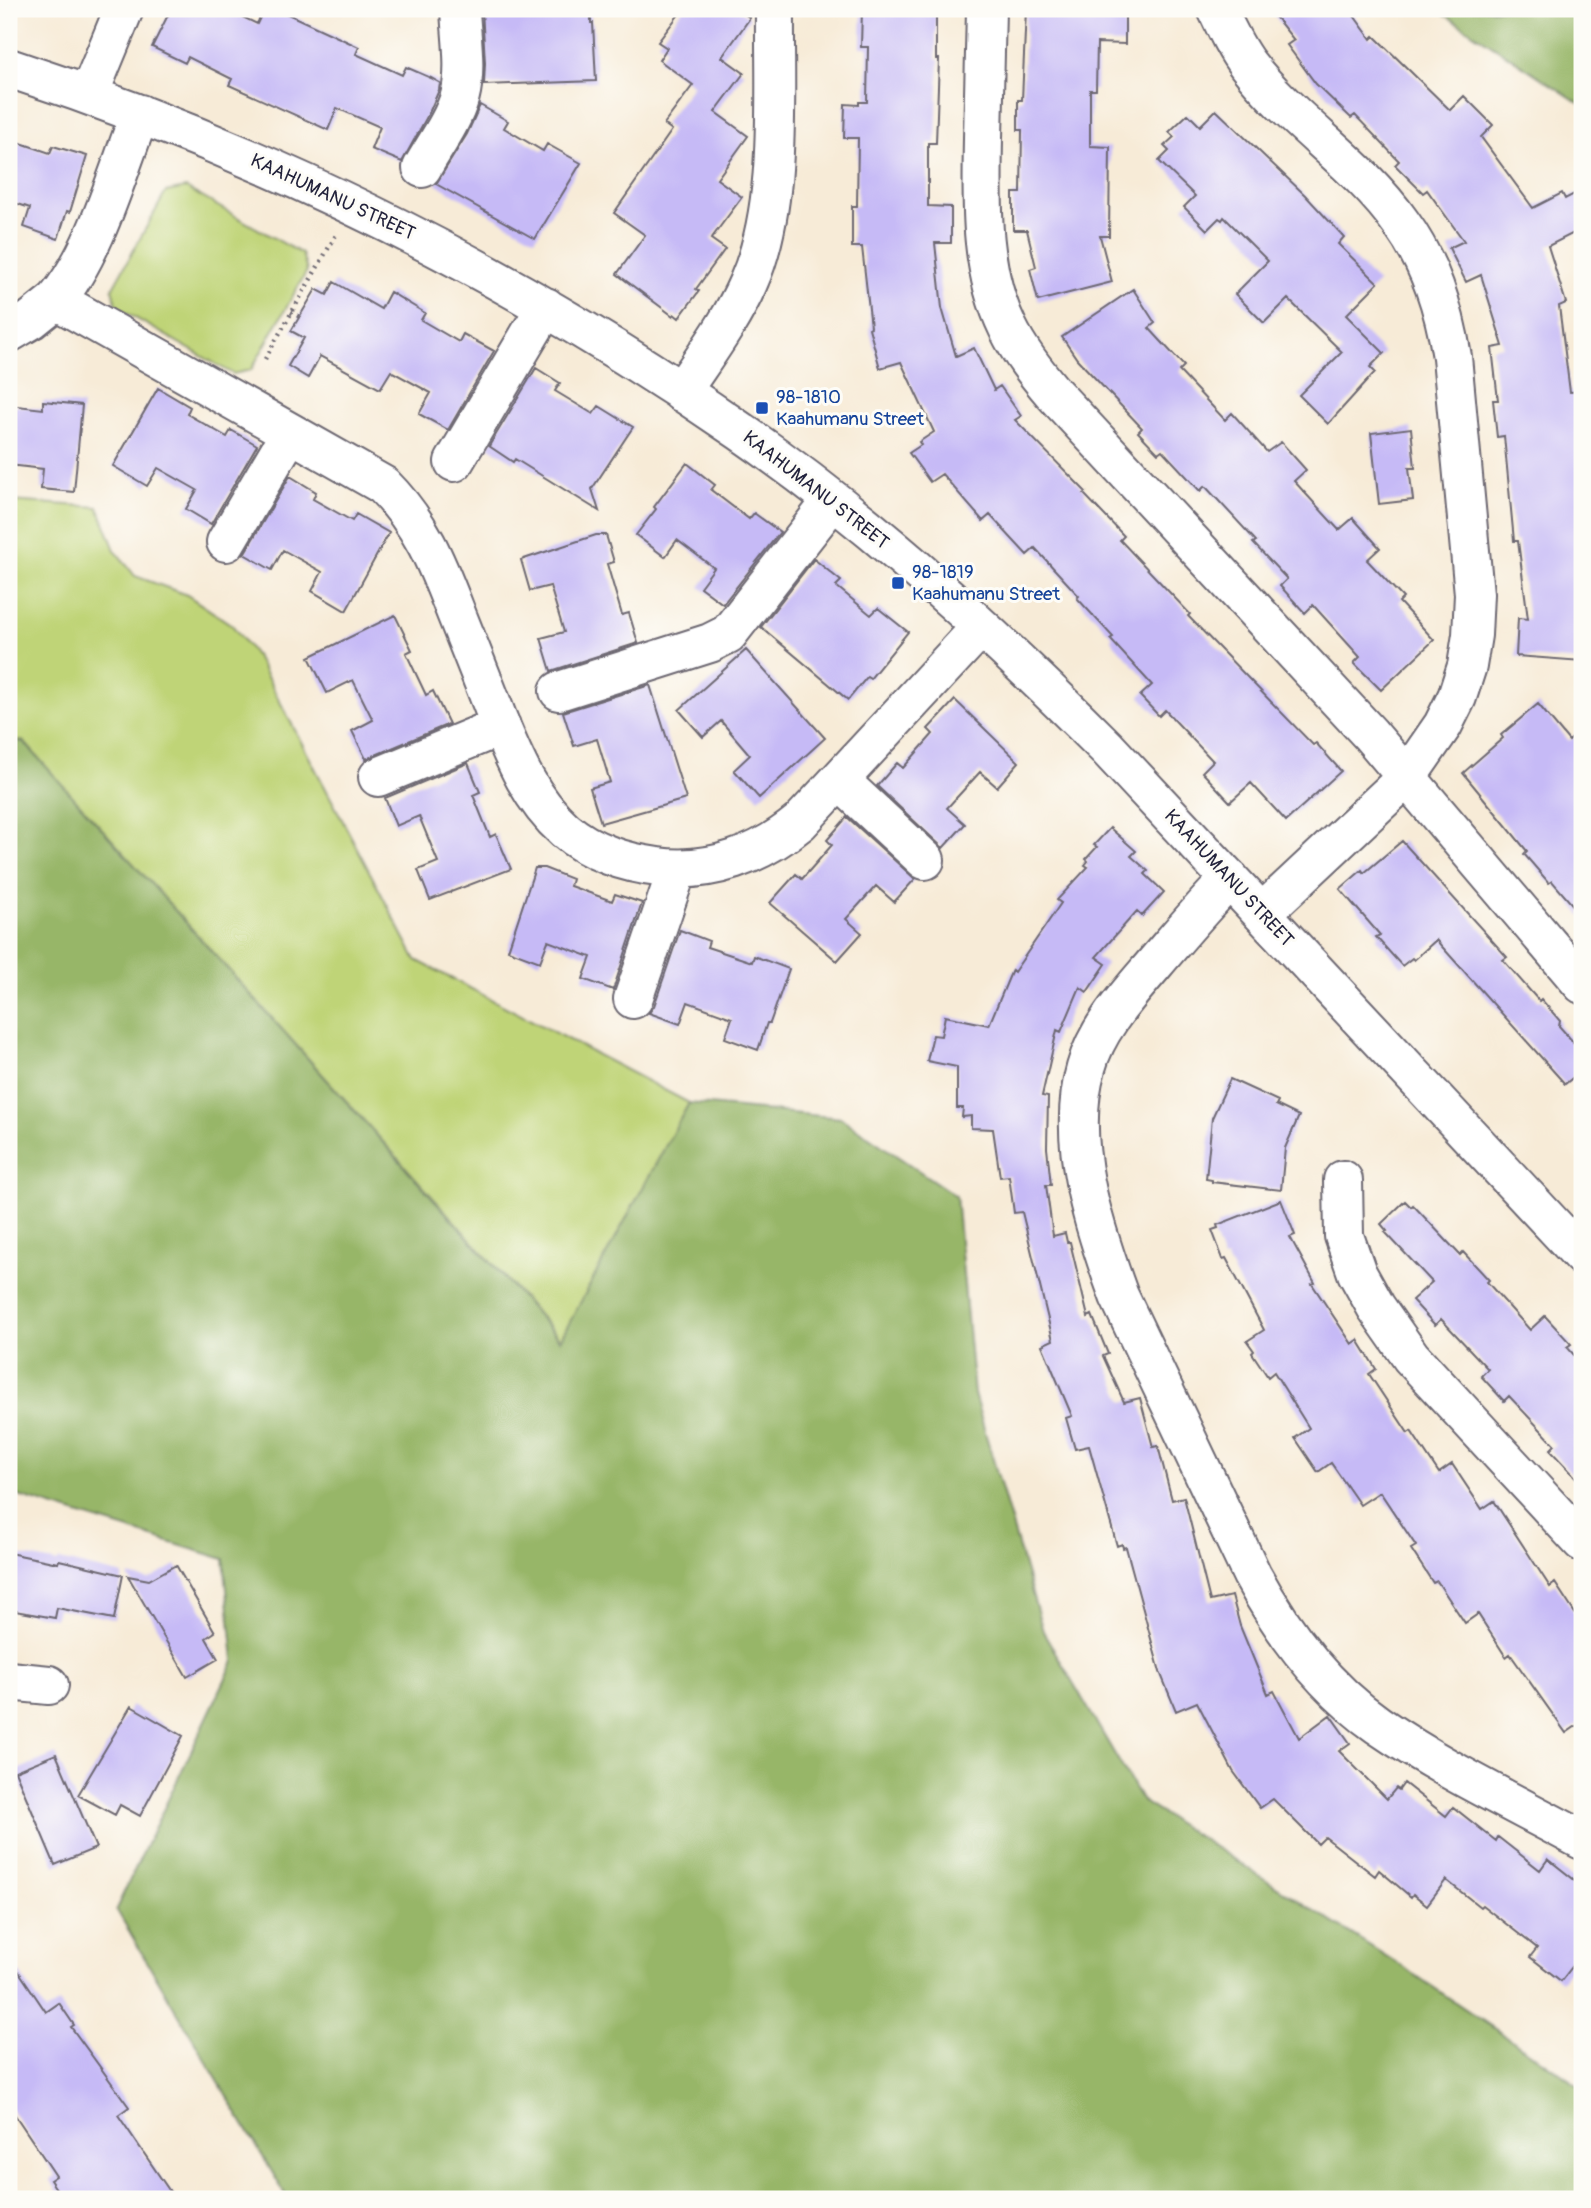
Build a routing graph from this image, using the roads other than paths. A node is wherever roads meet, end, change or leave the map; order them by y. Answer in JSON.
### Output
{"nodes":[{"id":1,"x":124,"y":9,"type":"edge"},
{"id":2,"x":460,"y":9,"type":"edge"},
{"id":3,"x":775,"y":9,"type":"edge"},
{"id":4,"x":986,"y":9,"type":"edge"},
{"id":5,"x":1217,"y":9,"type":"edge"},
{"id":6,"x":9,"y":68,"type":"edge"},
{"id":7,"x":89,"y":94,"type":"junction"},
{"id":8,"x":140,"y":114,"type":"junction"},
{"id":9,"x":422,"y":167,"type":"dead end"},
{"id":10,"x":56,"y":300,"type":"junction"},
{"id":11,"x":546,"y":307,"type":"junction"},
{"id":12,"x":9,"y":333,"type":"edge"},
{"id":13,"x":681,"y":392,"type":"junction"},
{"id":14,"x":290,"y":433,"type":"junction"},
{"id":15,"x":454,"y":462,"type":"dead end"},
{"id":16,"x":832,"y":501,"type":"junction"},
{"id":17,"x":226,"y":542,"type":"dead end"},
{"id":18,"x":981,"y":627,"type":"junction"},
{"id":19,"x":559,"y":691,"type":"dead end"},
{"id":20,"x":501,"y":726,"type":"junction"},
{"id":21,"x":378,"y":777,"type":"dead end"},
{"id":22,"x":1408,"y":777,"type":"junction"},
{"id":23,"x":839,"y":780,"type":"junction"},
{"id":24,"x":925,"y":860,"type":"dead end"},
{"id":25,"x":677,"y":870,"type":"junction"},
{"id":26,"x":1230,"y":879,"type":"junction"},
{"id":27,"x":1262,"y":913,"type":"junction"},
{"id":28,"x":1582,"y":984,"type":"edge"},
{"id":29,"x":633,"y":999,"type":"dead end"},
{"id":30,"x":1343,"y":1180,"type":"dead end"},
{"id":31,"x":1582,"y":1256,"type":"edge"},
{"id":32,"x":1582,"y":1542,"type":"edge"},
{"id":33,"x":9,"y":1681,"type":"edge"},
{"id":34,"x":49,"y":1685,"type":"dead end"},
{"id":35,"x":1582,"y":1840,"type":"edge"}],
"edges":[{"from":1,"to":7,"type":"street"},
{"from":2,"to":9,"type":"street"},
{"from":3,"to":13,"type":"street"},
{"from":4,"to":22,"type":"street"},
{"from":5,"to":22,"type":"street"},
{"from":6,"to":7,"type":"street","name":"KAAHUMANU STREET"},
{"from":7,"to":8,"type":"street","name":"KAAHUMANU STREET"},
{"from":8,"to":10,"type":"street"},
{"from":8,"to":11,"type":"street","name":"KAAHUMANU STREET"},
{"from":10,"to":12,"type":"street"},
{"from":10,"to":14,"type":"street"},
{"from":11,"to":13,"type":"street","name":"KAAHUMANU STREET"},
{"from":11,"to":15,"type":"street"},
{"from":13,"to":16,"type":"street","name":"KAAHUMANU STREET"},
{"from":14,"to":17,"type":"street"},
{"from":14,"to":20,"type":"street"},
{"from":16,"to":18,"type":"street","name":"KAAHUMANU STREET"},
{"from":16,"to":19,"type":"street"},
{"from":18,"to":23,"type":"street"},
{"from":18,"to":26,"type":"street","name":"KAAHUMANU STREET"},
{"from":20,"to":21,"type":"street"},
{"from":20,"to":25,"type":"street"},
{"from":22,"to":27,"type":"street"},
{"from":22,"to":28,"type":"street"},
{"from":23,"to":24,"type":"street"},
{"from":23,"to":25,"type":"street"},
{"from":25,"to":29,"type":"street"},
{"from":26,"to":27,"type":"street","name":"KAAHUMANU STREET"},
{"from":26,"to":35,"type":"street"},
{"from":27,"to":31,"type":"street","name":"KAAHUMANU STREET"},
{"from":30,"to":32,"type":"street"},
{"from":33,"to":34,"type":"street"}]}
